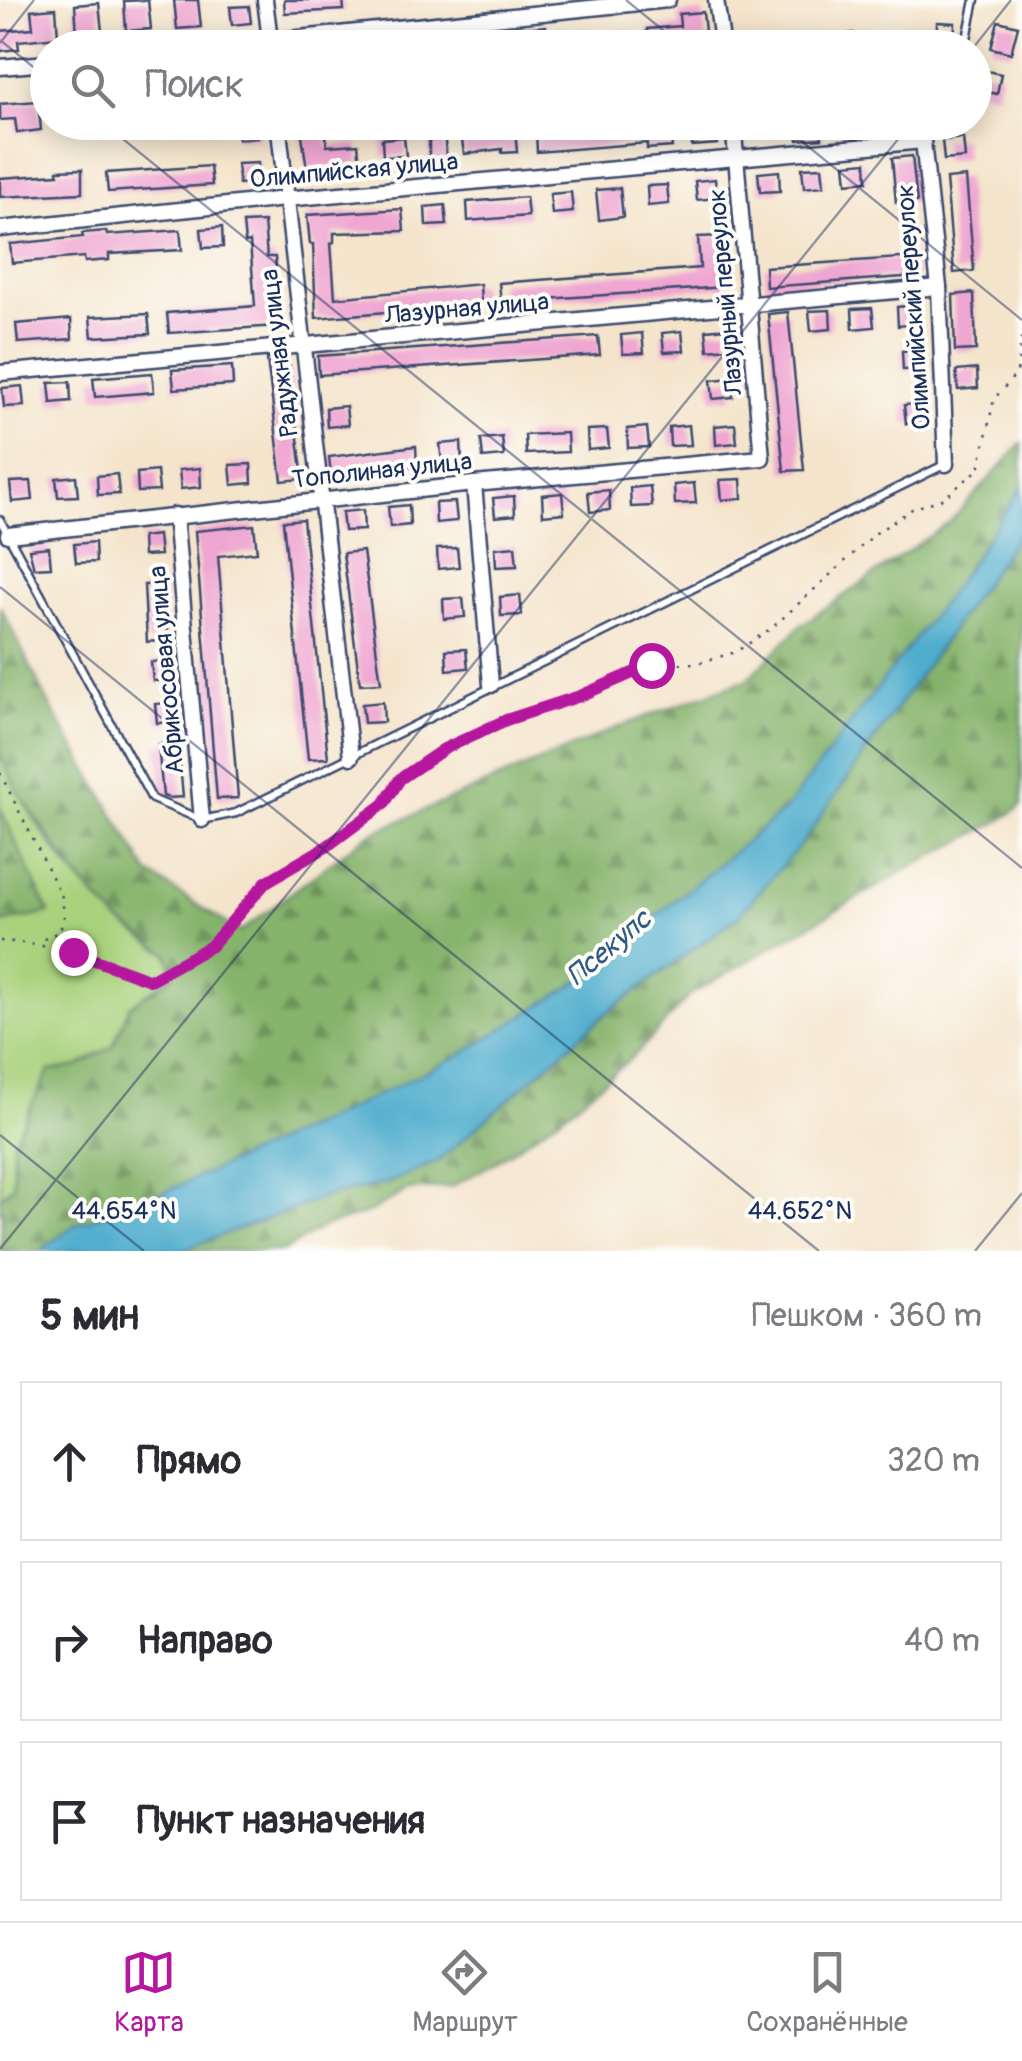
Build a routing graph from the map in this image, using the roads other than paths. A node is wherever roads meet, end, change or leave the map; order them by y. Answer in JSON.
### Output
{"nodes":[{"id":1,"x":266,"y":0,"type":"edge"},
{"id":2,"x":668,"y":0,"type":"edge"},
{"id":3,"x":716,"y":0,"type":"edge"},
{"id":4,"x":975,"y":0,"type":"edge"},
{"id":5,"x":269,"y":30,"type":"edge"},
{"id":6,"x":397,"y":30,"type":"edge"},
{"id":7,"x":720,"y":30,"type":"edge"},
{"id":8,"x":968,"y":30,"type":"edge"},
{"id":9,"x":30,"y":64,"type":"edge"},
{"id":10,"x":0,"y":67,"type":"edge"},
{"id":11,"x":280,"y":140,"type":"edge"},
{"id":12,"x":735,"y":140,"type":"edge"},
{"id":13,"x":891,"y":140,"type":"edge"},
{"id":14,"x":891,"y":144,"type":"junction"},
{"id":15,"x":738,"y":160,"type":"junction"},
{"id":16,"x":285,"y":198,"type":"junction"},
{"id":17,"x":0,"y":229,"type":"edge"},
{"id":18,"x":938,"y":287,"type":"junction"},
{"id":19,"x":750,"y":304,"type":"junction"},
{"id":20,"x":302,"y":347,"type":"junction"},
{"id":21,"x":0,"y":373,"type":"edge"},
{"id":22,"x":762,"y":458,"type":"joint"},
{"id":23,"x":946,"y":464,"type":"joint"},
{"id":24,"x":474,"y":484,"type":"junction"},
{"id":25,"x":320,"y":500,"type":"junction"},
{"id":26,"x":176,"y":515,"type":"junction"},
{"id":27,"x":4,"y":528,"type":"edge"},
{"id":28,"x":492,"y":685,"type":"junction"},
{"id":29,"x":351,"y":757,"type":"junction"},
{"id":30,"x":202,"y":820,"type":"junction"}],
"edges":[{"from":1,"to":5,"type":"street"},
{"from":2,"to":6,"type":"street"},
{"from":3,"to":7,"type":"street"},
{"from":4,"to":8,"type":"lane"},
{"from":9,"to":10,"type":"street"},
{"from":11,"to":16,"type":"street","name":"Радужная улица"},
{"from":12,"to":15,"type":"street","name":"Лазурный переулок"},
{"from":13,"to":14,"type":"street"},
{"from":14,"to":15,"type":"street","name":"Олимпийская улица"},
{"from":14,"to":18,"type":"street","name":"Олимпийский переулок"},
{"from":15,"to":16,"type":"street","name":"Олимпийская улица"},
{"from":15,"to":19,"type":"street","name":"Лазурный переулок"},
{"from":16,"to":17,"type":"street","name":"Олимпийская улица"},
{"from":16,"to":20,"type":"street","name":"Радужная улица"},
{"from":18,"to":19,"type":"street","name":"Лазурная улица"},
{"from":18,"to":23,"type":"street","name":"Олимпийский переулок"},
{"from":19,"to":20,"type":"street","name":"Лазурная улица"},
{"from":19,"to":22,"type":"street","name":"Лазурный переулок"},
{"from":20,"to":21,"type":"street","name":"Лазурная улица"},
{"from":20,"to":25,"type":"street","name":"Радужная улица"},
{"from":22,"to":24,"type":"street","name":"Тополиная улица"},
{"from":23,"to":28,"type":"lane"},
{"from":24,"to":25,"type":"street","name":"Тополиная улица"},
{"from":24,"to":28,"type":"street"},
{"from":25,"to":26,"type":"street","name":"Тополиная улица"},
{"from":25,"to":29,"type":"street","name":"Радужная улица"},
{"from":26,"to":27,"type":"street","name":"Тополиная улица"},
{"from":26,"to":30,"type":"street","name":"Абрикосовая улица"},
{"from":27,"to":30,"type":"lane"},
{"from":28,"to":29,"type":"lane"},
{"from":29,"to":30,"type":"lane"}]}
